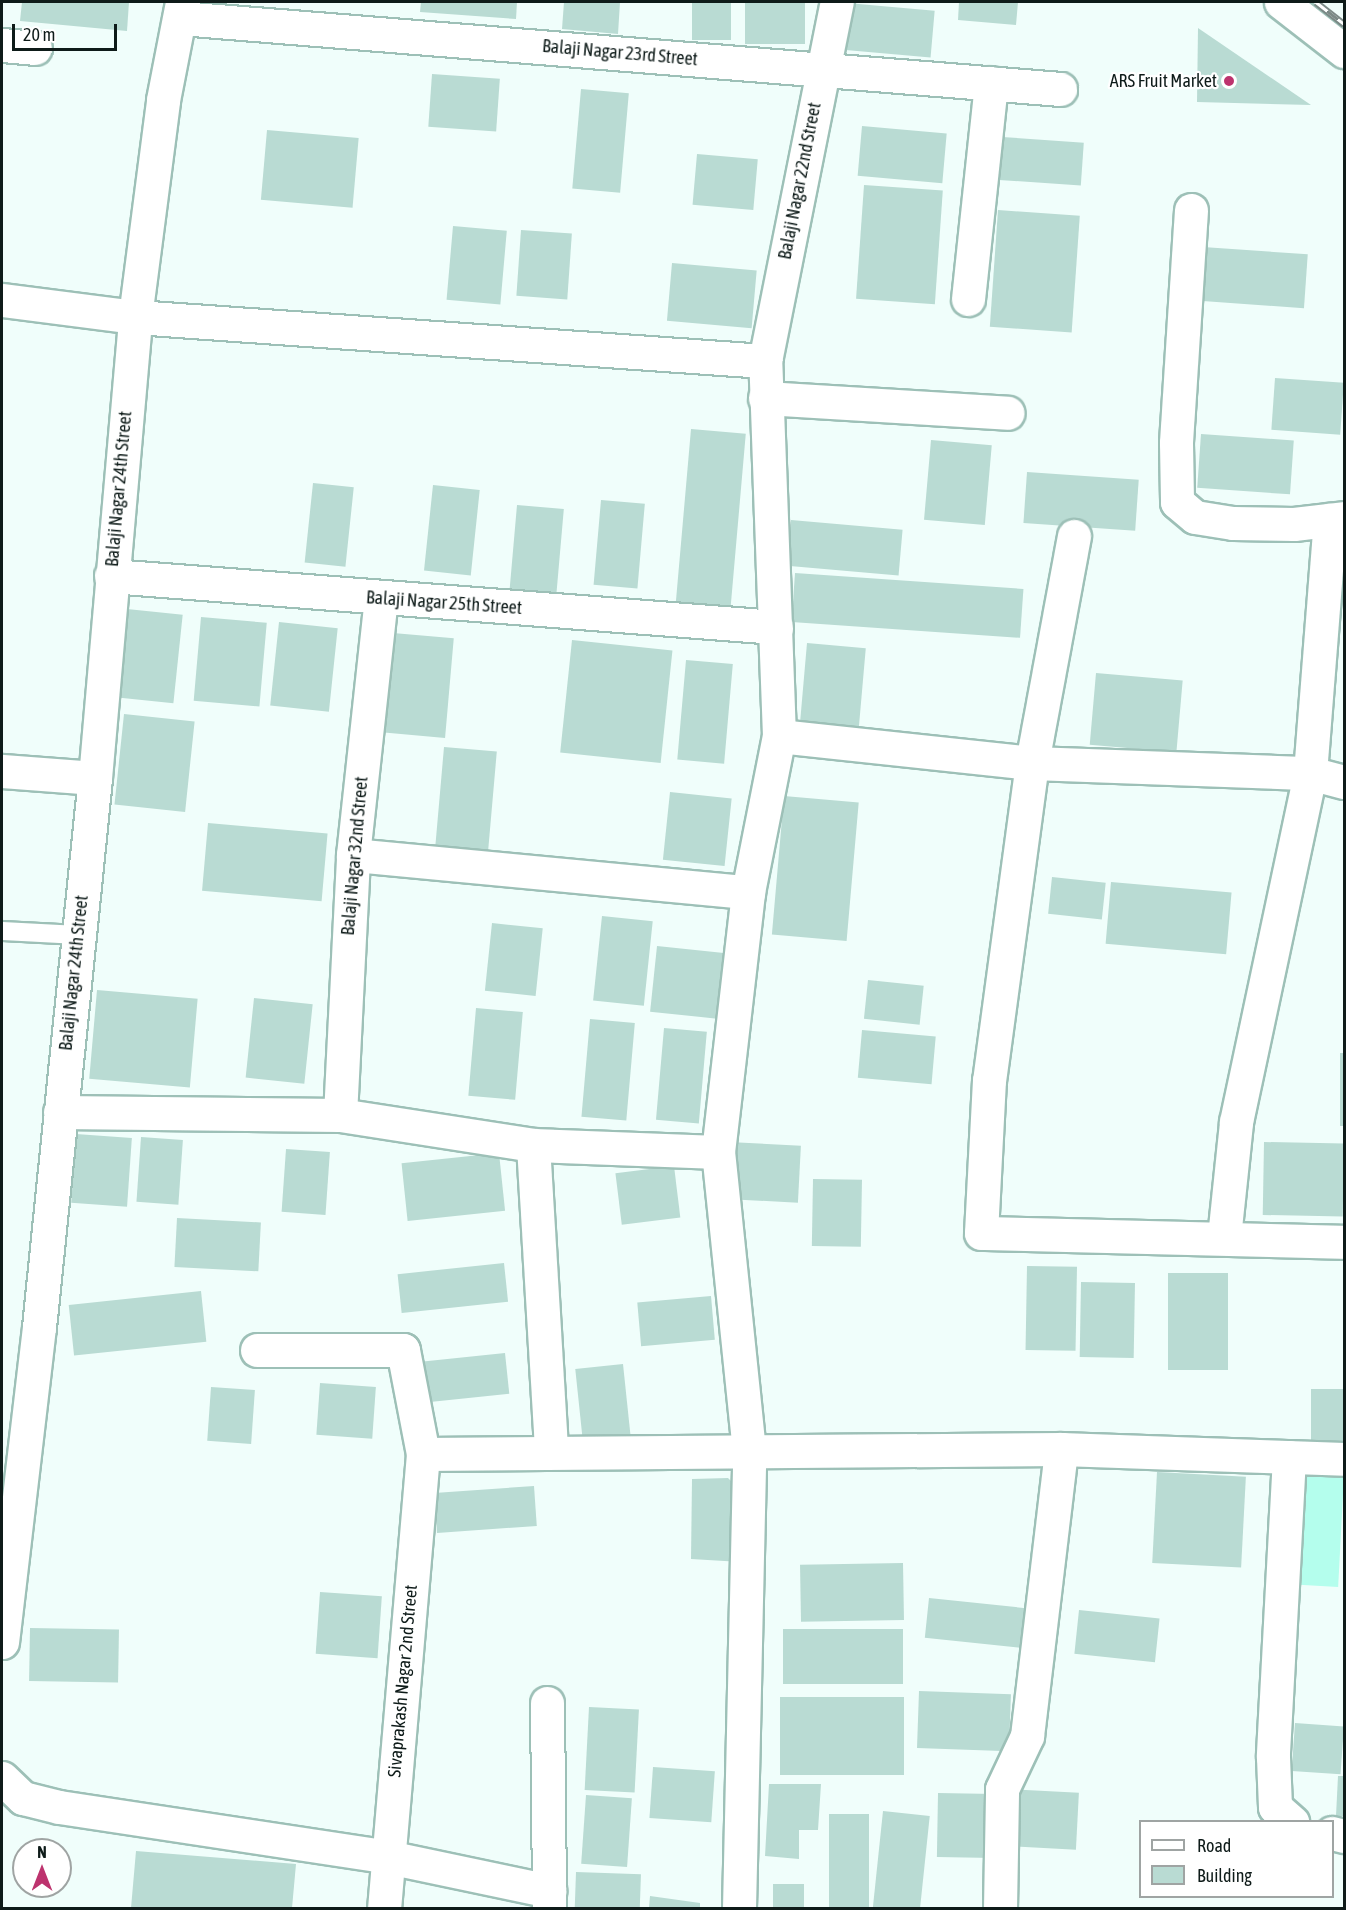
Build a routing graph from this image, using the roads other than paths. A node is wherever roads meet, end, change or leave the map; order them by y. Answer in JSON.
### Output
{"nodes":[{"id":1,"x":837,"y":2,"type":"edge"},
{"id":2,"x":1281,"y":2,"type":"edge"},
{"id":3,"x":181,"y":10,"type":"edge"},
{"id":4,"x":2,"y":45,"type":"edge"},
{"id":5,"x":35,"y":48,"type":"dead end"},
{"id":6,"x":1344,"y":51,"type":"edge"},
{"id":7,"x":821,"y":70,"type":"junction"},
{"id":8,"x":991,"y":83,"type":"junction"},
{"id":9,"x":1060,"y":89,"type":"dead end"},
{"id":10,"x":1191,"y":210,"type":"dead end"},
{"id":11,"x":968,"y":299,"type":"dead end"},
{"id":12,"x":2,"y":300,"type":"edge"},
{"id":13,"x":135,"y":317,"type":"junction"},
{"id":14,"x":765,"y":361,"type":"junction"},
{"id":15,"x":765,"y":398,"type":"junction"},
{"id":16,"x":1008,"y":413,"type":"dead end"},
{"id":17,"x":1337,"y":519,"type":"edge"},
{"id":18,"x":1074,"y":536,"type":"dead end"},
{"id":19,"x":111,"y":576,"type":"junction"},
{"id":20,"x":381,"y":598,"type":"junction"},
{"id":21,"x":776,"y":627,"type":"junction"},
{"id":22,"x":779,"y":736,"type":"junction"},
{"id":23,"x":1032,"y":763,"type":"junction"},
{"id":24,"x":2,"y":771,"type":"edge"},
{"id":25,"x":1310,"y":773,"type":"junction"},
{"id":26,"x":95,"y":778,"type":"junction"},
{"id":27,"x":1344,"y":782,"type":"edge"},
{"id":28,"x":353,"y":855,"type":"junction"},
{"id":29,"x":748,"y":892,"type":"junction"},
{"id":30,"x":2,"y":931,"type":"edge"},
{"id":31,"x":78,"y":935,"type":"junction"},
{"id":32,"x":60,"y":1112,"type":"junction"},
{"id":33,"x":340,"y":1115,"type":"junction"},
{"id":34,"x":532,"y":1145,"type":"junction"},
{"id":35,"x":718,"y":1152,"type":"junction"},
{"id":36,"x":1224,"y":1237,"type":"junction"},
{"id":37,"x":1344,"y":1242,"type":"edge"},
{"id":38,"x":257,"y":1350,"type":"dead end"},
{"id":39,"x":1061,"y":1449,"type":"junction"},
{"id":40,"x":551,"y":1450,"type":"junction"},
{"id":41,"x":749,"y":1451,"type":"junction"},
{"id":42,"x":423,"y":1454,"type":"junction"},
{"id":43,"x":1289,"y":1457,"type":"junction"},
{"id":44,"x":1344,"y":1459,"type":"edge"},
{"id":45,"x":2,"y":1632,"type":"edge"},
{"id":46,"x":547,"y":1703,"type":"dead end"},
{"id":47,"x":2,"y":1778,"type":"edge"},
{"id":48,"x":1291,"y":1820,"type":"edge"},
{"id":49,"x":388,"y":1857,"type":"junction"},
{"id":50,"x":549,"y":1900,"type":"edge"},
{"id":51,"x":384,"y":1908,"type":"edge"},
{"id":52,"x":739,"y":1908,"type":"edge"},
{"id":53,"x":1000,"y":1908,"type":"edge"}],
"edges":[{"from":1,"to":7,"type":"street","name":"Balaji Nagar 22nd Street"},
{"from":2,"to":6,"type":"street"},
{"from":3,"to":7,"type":"street","name":"Balaji Nagar 23rd Street"},
{"from":3,"to":13,"type":"street","name":"Balaji Nagar 24th Street"},
{"from":4,"to":5,"type":"street"},
{"from":7,"to":8,"type":"street","name":"Balaji Nagar 23rd Street"},
{"from":7,"to":14,"type":"street","name":"Balaji Nagar 22nd Street"},
{"from":8,"to":9,"type":"street","name":"Balaji Nagar 23rd Street"},
{"from":8,"to":11,"type":"street"},
{"from":10,"to":17,"type":"street"},
{"from":12,"to":13,"type":"street"},
{"from":13,"to":14,"type":"street"},
{"from":13,"to":19,"type":"street","name":"Balaji Nagar 24th Street"},
{"from":14,"to":15,"type":"street","name":"Balaji Nagar 22nd Street"},
{"from":15,"to":16,"type":"street"},
{"from":15,"to":21,"type":"street","name":"Balaji Nagar 22nd Street"},
{"from":17,"to":25,"type":"street"},
{"from":18,"to":23,"type":"street"},
{"from":19,"to":20,"type":"street","name":"Balaji Nagar 25th Street"},
{"from":19,"to":26,"type":"street","name":"Balaji Nagar 24th Street"},
{"from":20,"to":21,"type":"street","name":"Balaji Nagar 25th Street"},
{"from":20,"to":28,"type":"street","name":"Balaji Nagar 32nd Street"},
{"from":21,"to":22,"type":"street","name":"Balaji Nagar 22nd Street"},
{"from":22,"to":23,"type":"street"},
{"from":22,"to":29,"type":"street","name":"Balaji Nagar 22nd Street"},
{"from":23,"to":25,"type":"street"},
{"from":23,"to":36,"type":"street"},
{"from":24,"to":26,"type":"street"},
{"from":25,"to":27,"type":"street"},
{"from":25,"to":36,"type":"street"},
{"from":26,"to":31,"type":"street","name":"Balaji Nagar 24th Street"},
{"from":28,"to":29,"type":"street"},
{"from":28,"to":33,"type":"street","name":"Balaji Nagar 32nd Street"},
{"from":29,"to":35,"type":"street","name":"Balaji Nagar 22nd Street"},
{"from":30,"to":31,"type":"lane"},
{"from":31,"to":32,"type":"street","name":"Balaji Nagar 24th Street"},
{"from":32,"to":33,"type":"street"},
{"from":32,"to":45,"type":"street","name":"Balaji Nagar 24th Street"},
{"from":33,"to":34,"type":"street"},
{"from":34,"to":35,"type":"street"},
{"from":34,"to":40,"type":"street"},
{"from":35,"to":41,"type":"street","name":"Balaji Nagar 22nd Street"},
{"from":36,"to":37,"type":"street"},
{"from":38,"to":42,"type":"street","name":"Sivaprakash Nagar 2nd Street"},
{"from":39,"to":41,"type":"street"},
{"from":39,"to":43,"type":"street"},
{"from":39,"to":53,"type":"street"},
{"from":40,"to":41,"type":"street"},
{"from":40,"to":42,"type":"street"},
{"from":41,"to":52,"type":"street","name":"Balaji Nagar 22nd Street"},
{"from":42,"to":49,"type":"street","name":"Sivaprakash Nagar 2nd Street"},
{"from":43,"to":44,"type":"street"},
{"from":43,"to":48,"type":"street"},
{"from":46,"to":50,"type":"street"},
{"from":47,"to":49,"type":"street"},
{"from":49,"to":50,"type":"street"},
{"from":49,"to":51,"type":"street","name":"Sivaprakash Nagar 2nd Street"}]}
